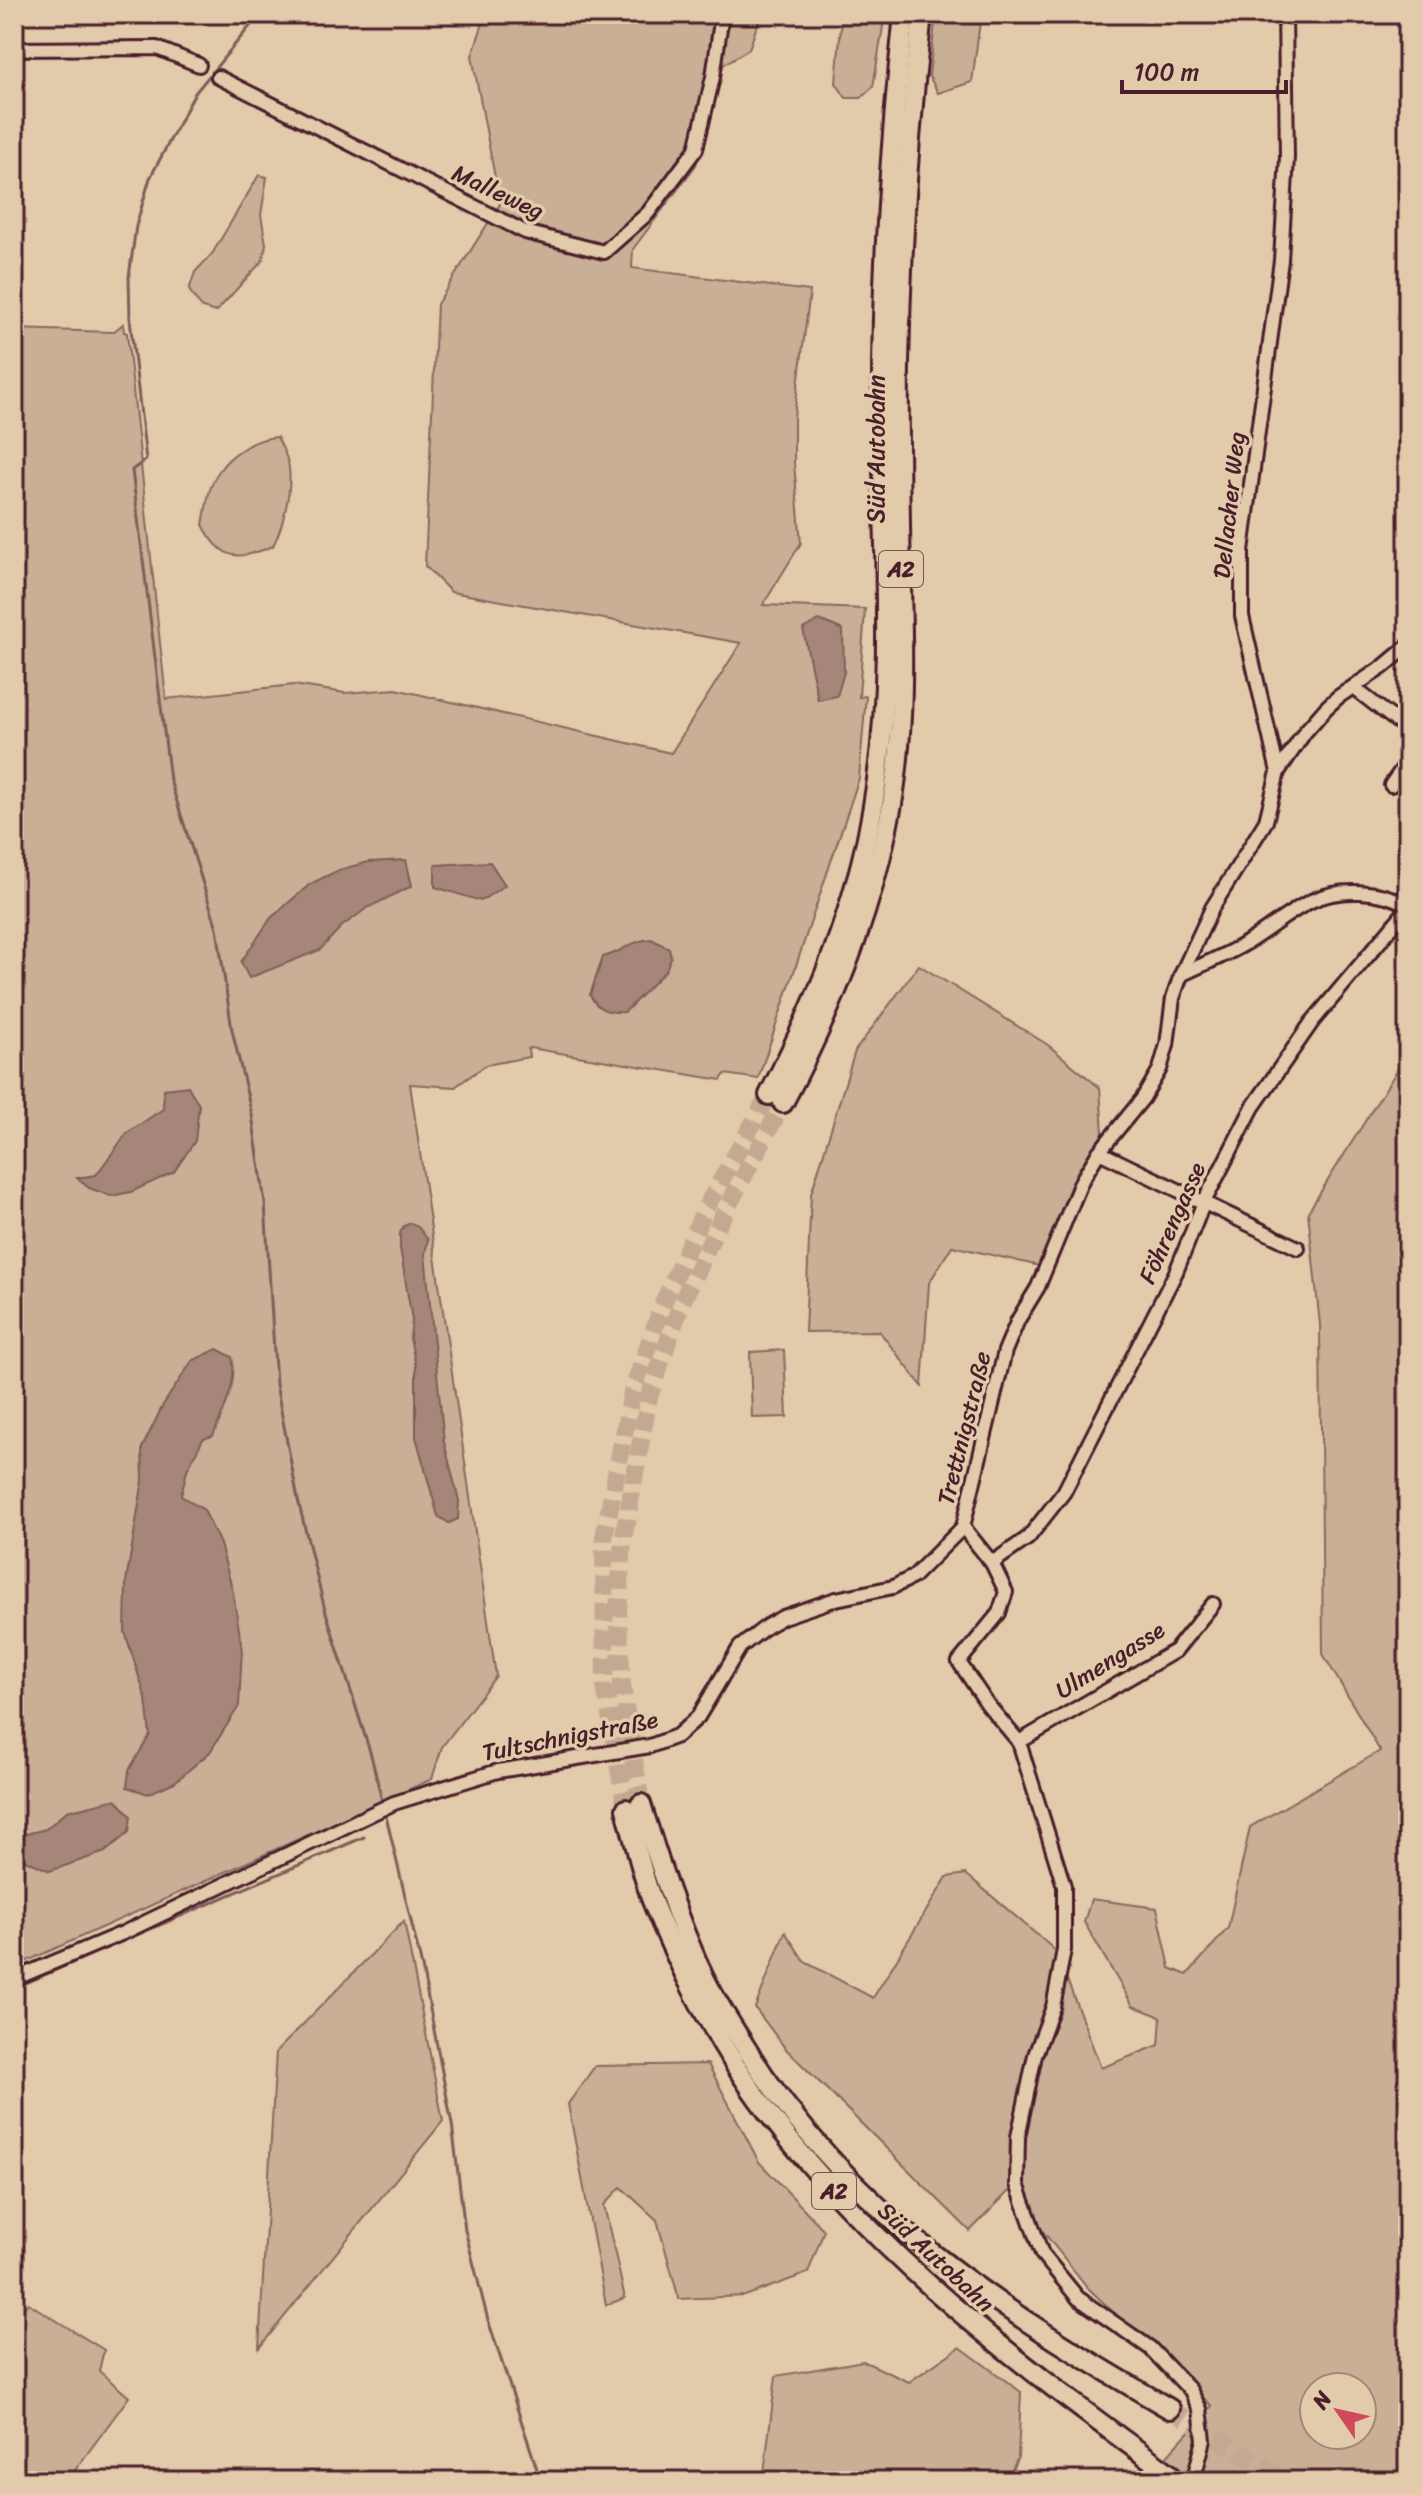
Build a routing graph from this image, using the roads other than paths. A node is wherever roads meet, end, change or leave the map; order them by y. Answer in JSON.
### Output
{"nodes":[{"id":1,"x":722,"y":14,"type":"edge"},
{"id":2,"x":904,"y":14,"type":"edge"},
{"id":3,"x":922,"y":14,"type":"edge"},
{"id":4,"x":1285,"y":14,"type":"edge"},
{"id":5,"x":14,"y":49,"type":"edge"},
{"id":6,"x":199,"y":65,"type":"dead end"},
{"id":7,"x":218,"y":77,"type":"dead end"},
{"id":8,"x":1408,"y":646,"type":"edge"},
{"id":9,"x":1354,"y":688,"type":"junction"},
{"id":10,"x":1408,"y":730,"type":"edge"},
{"id":11,"x":1408,"y":761,"type":"edge"},
{"id":12,"x":1278,"y":772,"type":"junction"},
{"id":13,"x":1391,"y":785,"type":"dead end"},
{"id":14,"x":1408,"y":906,"type":"edge"},
{"id":15,"x":1181,"y":975,"type":"junction"},
{"id":16,"x":1099,"y":1152,"type":"junction"},
{"id":17,"x":1204,"y":1202,"type":"junction"},
{"id":18,"x":1298,"y":1248,"type":"dead end"},
{"id":19,"x":963,"y":1527,"type":"junction"},
{"id":20,"x":992,"y":1563,"type":"junction"},
{"id":21,"x":1213,"y":1604,"type":"dead end"},
{"id":22,"x":1019,"y":1742,"type":"junction"},
{"id":23,"x":14,"y":1979,"type":"edge"},
{"id":24,"x":1170,"y":2409,"type":"tunnel mouth"},
{"id":25,"x":1170,"y":2474,"type":"dead end"},
{"id":26,"x":1193,"y":2481,"type":"edge"}],
"edges":[{"from":1,"to":7,"type":"street","name":"Malleweg"},
{"from":2,"to":3,"type":"highway","name":"Süd Autobahn","number":"A2"},
{"from":4,"to":12,"type":"street","name":"Dellacher Weg"},
{"from":5,"to":6,"type":"street"},
{"from":8,"to":9,"type":"street"},
{"from":9,"to":10,"type":"street"},
{"from":9,"to":12,"type":"street"},
{"from":11,"to":13,"type":"street"},
{"from":12,"to":15,"type":"street","name":"Dellacher Weg"},
{"from":14,"to":15,"type":"street"},
{"from":14,"to":17,"type":"street","name":"Föhrengasse"},
{"from":15,"to":16,"type":"street","name":"Trettnigstraße"},
{"from":16,"to":17,"type":"street"},
{"from":16,"to":19,"type":"street","name":"Trettnigstraße"},
{"from":17,"to":18,"type":"street"},
{"from":17,"to":20,"type":"street","name":"Föhrengasse"},
{"from":19,"to":20,"type":"street","name":"Trettnigstraße"},
{"from":19,"to":23,"type":"street","name":"Tultschnigstraße"},
{"from":20,"to":22,"type":"street","name":"Trettnigstraße"},
{"from":21,"to":22,"type":"street","name":"Ulmengasse"},
{"from":22,"to":26,"type":"street","name":"Trettnigstraße"},
{"from":24,"to":25,"type":"highway","name":"Süd Autobahn","number":"A2"}]}
